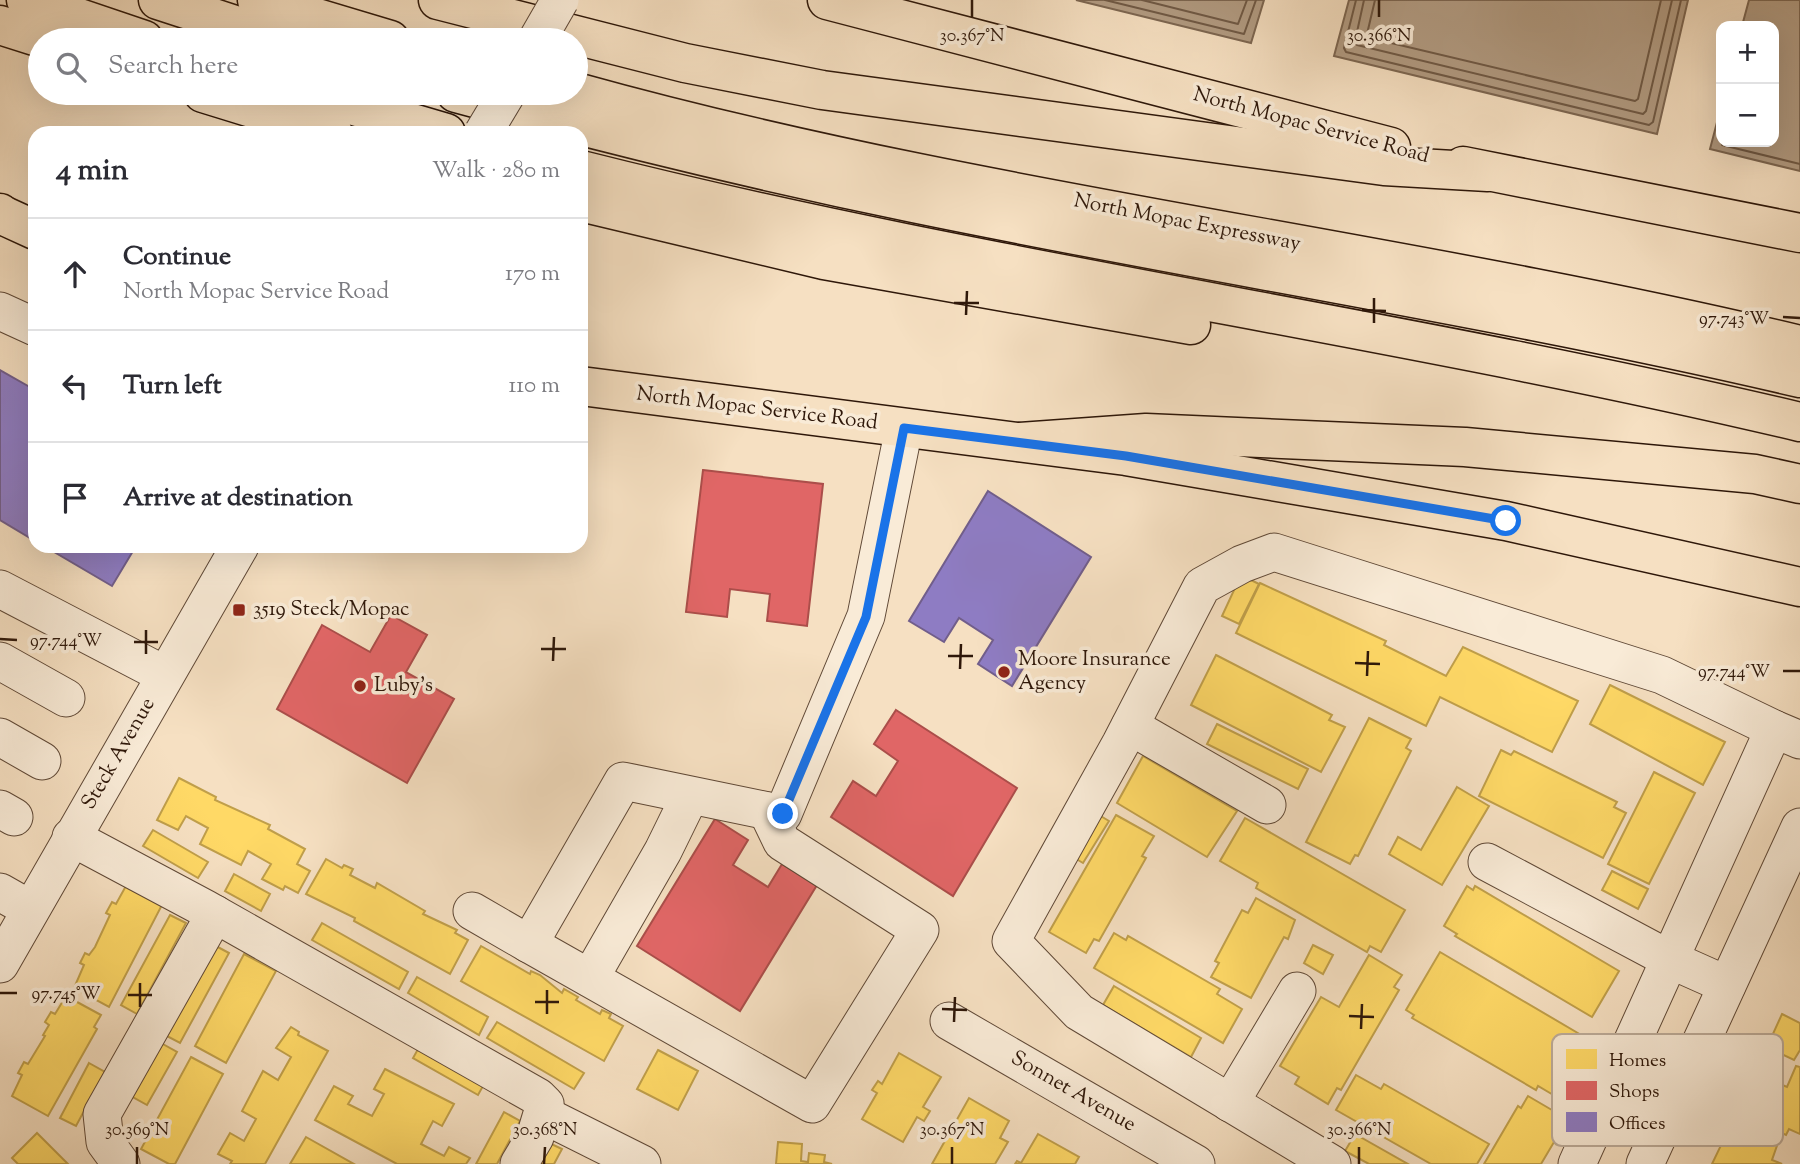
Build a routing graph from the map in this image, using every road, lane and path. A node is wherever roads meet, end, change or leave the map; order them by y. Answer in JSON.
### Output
{"nodes":[{"id":1,"x":26,"y":0,"type":"edge"},
{"id":2,"x":158,"y":0,"type":"edge"},
{"id":3,"x":257,"y":0,"type":"edge"},
{"id":4,"x":438,"y":0,"type":"edge"},
{"id":5,"x":560,"y":0,"type":"edge"},
{"id":6,"x":827,"y":0,"type":"edge"},
{"id":7,"x":0,"y":24,"type":"edge"},
{"id":8,"x":109,"y":28,"type":"edge"},
{"id":9,"x":244,"y":28,"type":"edge"},
{"id":10,"x":350,"y":28,"type":"edge"},
{"id":11,"x":544,"y":28,"type":"edge"},
{"id":12,"x":546,"y":28,"type":"edge"},
{"id":13,"x":28,"y":34,"type":"edge"},
{"id":14,"x":588,"y":39,"type":"edge"},
{"id":15,"x":588,"y":95,"type":"edge"},
{"id":16,"x":242,"y":105,"type":"edge"},
{"id":17,"x":351,"y":105,"type":"edge"},
{"id":18,"x":500,"y":105,"type":"edge"},
{"id":19,"x":502,"y":105,"type":"edge"},
{"id":20,"x":310,"y":126,"type":"edge"},
{"id":21,"x":422,"y":126,"type":"edge"},
{"id":22,"x":488,"y":126,"type":"edge"},
{"id":23,"x":583,"y":126,"type":"edge"},
{"id":24,"x":588,"y":127,"type":"edge"},
{"id":25,"x":588,"y":172,"type":"edge"},
{"id":26,"x":1488,"y":173,"type":"junction"},
{"id":27,"x":588,"y":204,"type":"edge"},
{"id":28,"x":1800,"y":233,"type":"edge"},
{"id":29,"x":0,"y":311,"type":"edge"},
{"id":30,"x":28,"y":324,"type":"edge"},
{"id":31,"x":1800,"y":345,"type":"edge"},
{"id":32,"x":1800,"y":378,"type":"edge"},
{"id":33,"x":588,"y":387,"type":"edge"},
{"id":34,"x":1800,"y":422,"type":"edge"},
{"id":35,"x":904,"y":428,"type":"junction"},
{"id":36,"x":1020,"y":442,"type":"junction"},
{"id":37,"x":1800,"y":448,"type":"edge"},
{"id":38,"x":1800,"y":484,"type":"edge"},
{"id":39,"x":236,"y":553,"type":"edge"},
{"id":40,"x":1800,"y":587,"type":"edge"},
{"id":41,"x":0,"y":589,"type":"edge"},
{"id":42,"x":0,"y":662,"type":"edge"},
{"id":43,"x":165,"y":675,"type":"junction"},
{"id":44,"x":66,"y":698,"type":"dead end"},
{"id":45,"x":1130,"y":726,"type":"junction"},
{"id":46,"x":1787,"y":735,"type":"edge"},
{"id":47,"x":0,"y":737,"type":"edge"},
{"id":48,"x":41,"y":761,"type":"dead end"},
{"id":49,"x":690,"y":796,"type":"junction"},
{"id":50,"x":1267,"y":805,"type":"dead end"},
{"id":51,"x":767,"y":811,"type":"junction"},
{"id":52,"x":1800,"y":827,"type":"edge"},
{"id":53,"x":71,"y":837,"type":"junction"},
{"id":54,"x":1487,"y":862,"type":"dead end"},
{"id":55,"x":15,"y":900,"type":"edge"},
{"id":56,"x":472,"y":911,"type":"dead end"},
{"id":57,"x":215,"y":914,"type":"junction"},
{"id":58,"x":529,"y":944,"type":"junction"},
{"id":59,"x":1671,"y":960,"type":"junction"},
{"id":60,"x":0,"y":964,"type":"edge"},
{"id":61,"x":590,"y":978,"type":"junction"},
{"id":62,"x":1727,"y":985,"type":"junction"},
{"id":63,"x":1297,"y":991,"type":"dead end"},
{"id":64,"x":949,"y":1021,"type":"dead end"},
{"id":65,"x":1637,"y":1034,"type":"edge"},
{"id":66,"x":1705,"y":1034,"type":"edge"},
{"id":67,"x":1230,"y":1104,"type":"junction"},
{"id":68,"x":544,"y":1115,"type":"junction"},
{"id":69,"x":1585,"y":1146,"type":"edge"},
{"id":70,"x":1653,"y":1146,"type":"edge"},
{"id":71,"x":121,"y":1164,"type":"edge"},
{"id":72,"x":519,"y":1164,"type":"edge"},
{"id":73,"x":642,"y":1164,"type":"edge"},
{"id":74,"x":1196,"y":1164,"type":"edge"},
{"id":75,"x":1332,"y":1164,"type":"edge"},
{"id":76,"x":1577,"y":1164,"type":"edge"},
{"id":77,"x":1645,"y":1164,"type":"edge"}],
"edges":[{"from":1,"to":8,"type":"main road"},
{"from":2,"to":9,"type":"main road"},
{"from":3,"to":10,"type":"main road"},
{"from":4,"to":12,"type":"main road"},
{"from":5,"to":11,"type":"street","bridge":true},
{"from":6,"to":26,"type":"main road","name":"North Mopac Service Road"},
{"from":7,"to":13,"type":"main road"},
{"from":14,"to":26,"type":"main road"},
{"from":15,"to":31,"type":"main road","name":"North Mopac Expressway"},
{"from":16,"to":20,"type":"main road"},
{"from":17,"to":21,"type":"main road"},
{"from":18,"to":22,"type":"street","bridge":true},
{"from":19,"to":23,"type":"main road"},
{"from":24,"to":32,"type":"main road"},
{"from":25,"to":34,"type":"main road"},
{"from":26,"to":28,"type":"main road","name":"North Mopac Service Road"},
{"from":27,"to":37,"type":"main road"},
{"from":29,"to":30,"type":"street"},
{"from":33,"to":35,"type":"main road","name":"North Mopac Service Road"},
{"from":35,"to":36,"type":"main road","name":"North Mopac Service Road"},
{"from":35,"to":51,"type":"street"},
{"from":36,"to":38,"type":"main road"},
{"from":36,"to":40,"type":"main road","name":"North Mopac Service Road"},
{"from":39,"to":43,"type":"street","name":"Steck Avenue"},
{"from":41,"to":43,"type":"street"},
{"from":42,"to":44,"type":"street"},
{"from":43,"to":53,"type":"street","name":"Steck Avenue"},
{"from":45,"to":46,"type":"street"},
{"from":45,"to":50,"type":"street"},
{"from":45,"to":67,"type":"street"},
{"from":46,"to":59,"type":"street"},
{"from":47,"to":48,"type":"street"},
{"from":49,"to":51,"type":"street"},
{"from":49,"to":58,"type":"street"},
{"from":49,"to":61,"type":"street"},
{"from":51,"to":61,"type":"street"},
{"from":52,"to":62,"type":"street"},
{"from":53,"to":55,"type":"street","name":"Steck Avenue"},
{"from":53,"to":57,"type":"street"},
{"from":54,"to":59,"type":"street"},
{"from":55,"to":60,"type":"street","name":"Steck Avenue"},
{"from":56,"to":58,"type":"street"},
{"from":57,"to":68,"type":"street"},
{"from":57,"to":71,"type":"street"},
{"from":58,"to":61,"type":"street"},
{"from":59,"to":62,"type":"street"},
{"from":59,"to":65,"type":"street"},
{"from":62,"to":66,"type":"street"},
{"from":63,"to":67,"type":"street"},
{"from":64,"to":74,"type":"street","name":"Sonnet Avenue"},
{"from":67,"to":75,"type":"street"},
{"from":68,"to":72,"type":"street"},
{"from":68,"to":73,"type":"street"},
{"from":69,"to":76,"type":"street"},
{"from":70,"to":77,"type":"street"}]}
